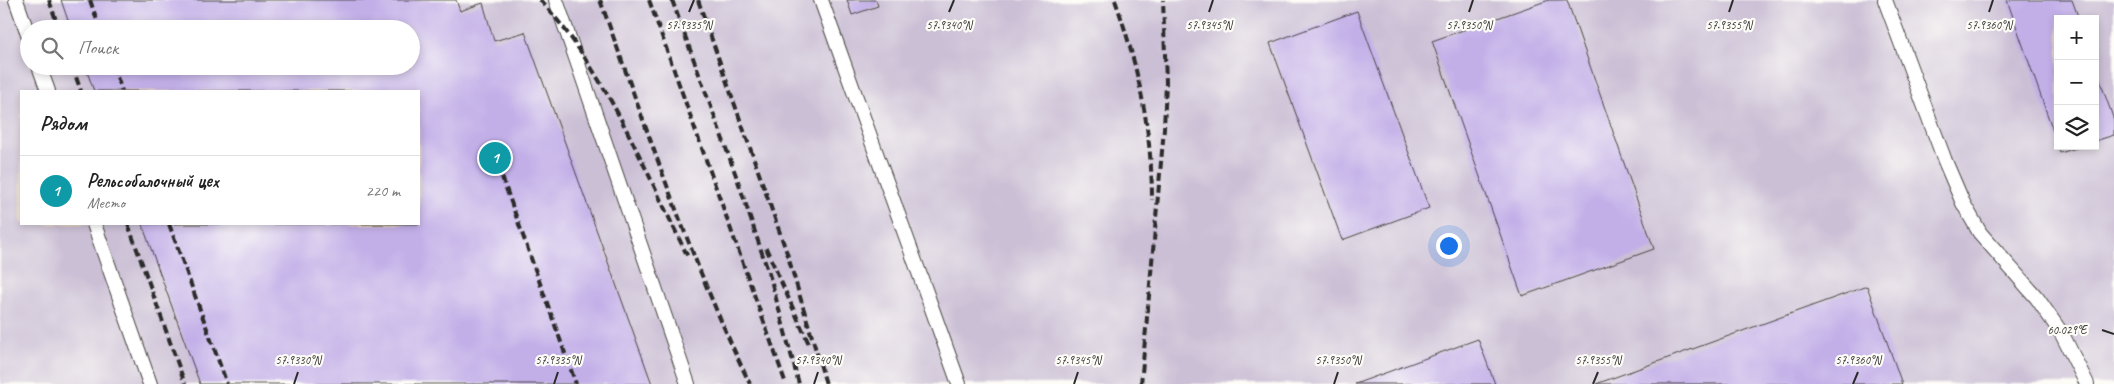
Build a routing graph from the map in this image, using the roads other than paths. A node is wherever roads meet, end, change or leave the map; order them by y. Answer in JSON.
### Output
{"nodes":[{"id":1,"x":16,"y":0,"type":"edge"},
{"id":2,"x":556,"y":0,"type":"edge"},
{"id":3,"x":821,"y":0,"type":"edge"},
{"id":4,"x":1885,"y":0,"type":"edge"},
{"id":5,"x":23,"y":20,"type":"edge"},
{"id":6,"x":42,"y":75,"type":"edge"},
{"id":7,"x":48,"y":90,"type":"edge"},
{"id":8,"x":94,"y":225,"type":"edge"},
{"id":9,"x":150,"y":384,"type":"edge"},
{"id":10,"x":688,"y":384,"type":"edge"},
{"id":11,"x":959,"y":384,"type":"edge"},
{"id":12,"x":2087,"y":384,"type":"edge"}],
"edges":[{"from":1,"to":5,"type":"lane"},
{"from":2,"to":10,"type":"lane"},
{"from":3,"to":11,"type":"lane"},
{"from":4,"to":12,"type":"lane"},
{"from":6,"to":7,"type":"lane"},
{"from":8,"to":9,"type":"lane"}]}
